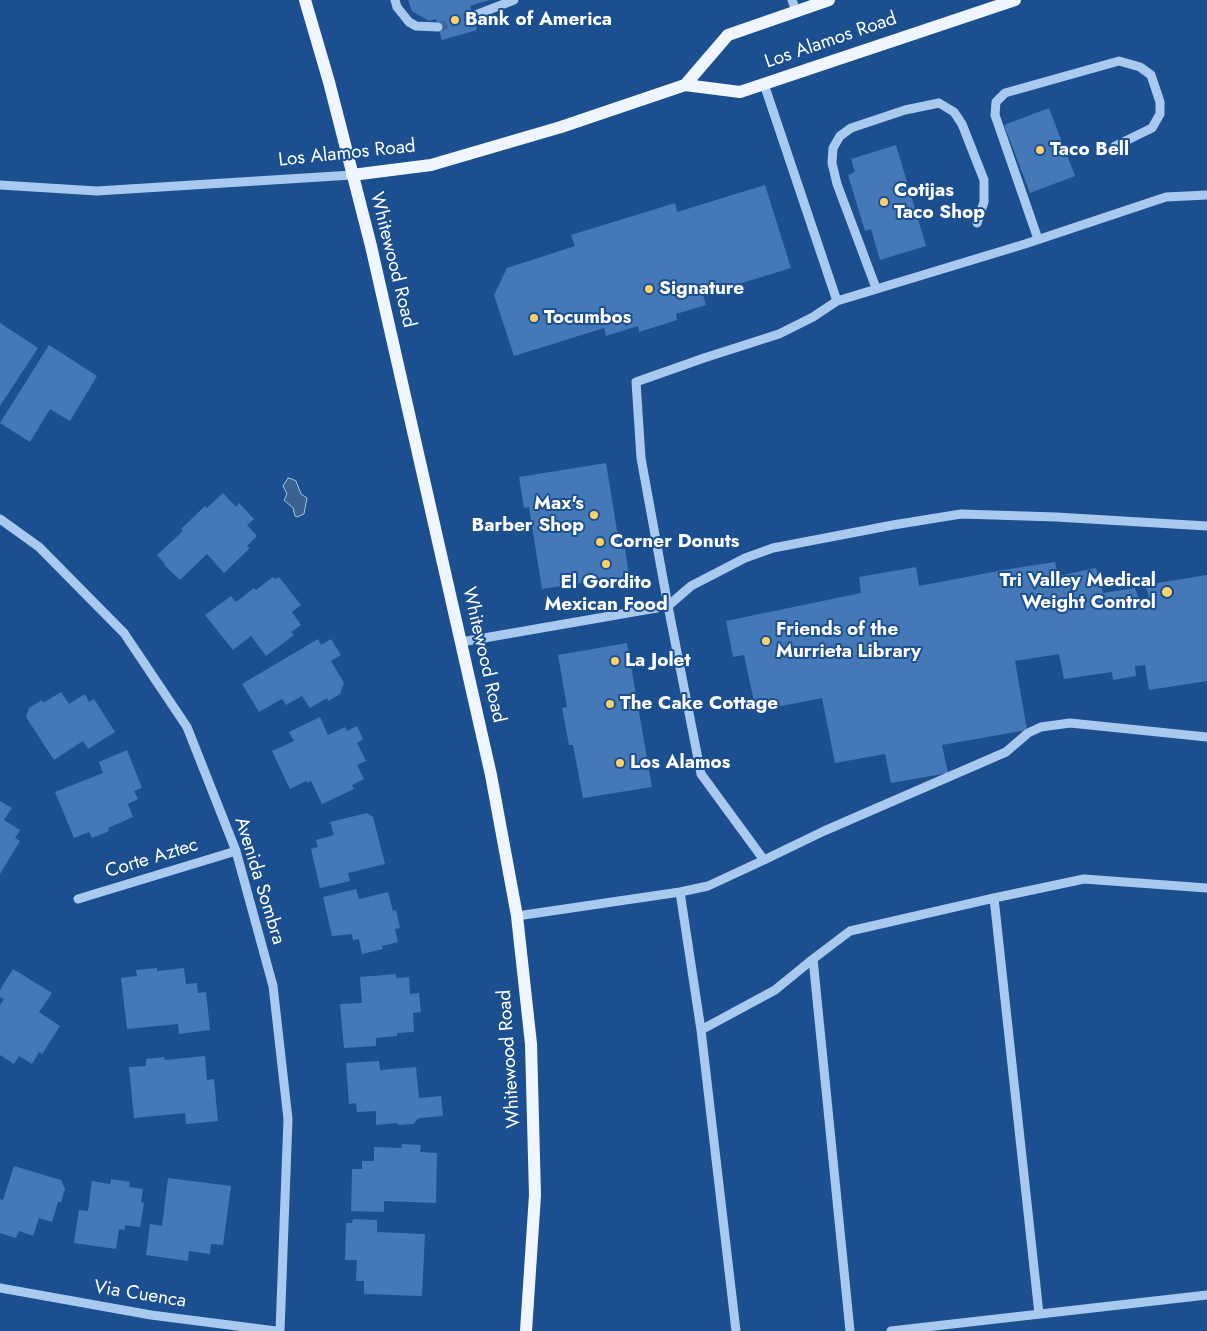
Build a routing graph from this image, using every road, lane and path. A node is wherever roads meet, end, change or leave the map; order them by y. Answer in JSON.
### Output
{"nodes":[{"id":1,"x":305,"y":0,"type":"edge"},
{"id":2,"x":395,"y":0,"type":"edge"},
{"id":3,"x":514,"y":0,"type":"edge"},
{"id":4,"x":829,"y":0,"type":"edge"},
{"id":5,"x":1015,"y":0,"type":"edge"},
{"id":6,"x":794,"y":6,"type":"edge"},
{"id":7,"x":473,"y":16,"type":"tunnel mouth"},
{"id":8,"x":438,"y":27,"type":"tunnel mouth"},
{"id":9,"x":764,"y":84,"type":"junction"},
{"id":10,"x":685,"y":85,"type":"junction"},
{"id":11,"x":1116,"y":146,"type":"dead end"},
{"id":12,"x":352,"y":175,"type":"junction"},
{"id":13,"x":0,"y":185,"type":"edge"},
{"id":14,"x":1207,"y":195,"type":"edge"},
{"id":15,"x":977,"y":223,"type":"dead end"},
{"id":16,"x":1038,"y":239,"type":"junction"},
{"id":17,"x":876,"y":288,"type":"junction"},
{"id":18,"x":837,"y":301,"type":"junction"},
{"id":19,"x":0,"y":519,"type":"edge"},
{"id":20,"x":1207,"y":526,"type":"edge"},
{"id":21,"x":668,"y":606,"type":"junction"},
{"id":22,"x":461,"y":642,"type":"junction"},
{"id":23,"x":1207,"y":737,"type":"edge"},
{"id":24,"x":236,"y":851,"type":"junction"},
{"id":25,"x":764,"y":860,"type":"junction"},
{"id":26,"x":1207,"y":888,"type":"edge"},
{"id":27,"x":680,"y":892,"type":"junction"},
{"id":28,"x":994,"y":898,"type":"junction"},
{"id":29,"x":78,"y":899,"type":"dead end"},
{"id":30,"x":516,"y":916,"type":"junction"},
{"id":31,"x":813,"y":959,"type":"junction"},
{"id":32,"x":701,"y":1030,"type":"junction"},
{"id":33,"x":0,"y":1288,"type":"edge"},
{"id":34,"x":1207,"y":1295,"type":"edge"},
{"id":35,"x":1039,"y":1314,"type":"junction"},
{"id":36,"x":278,"y":1331,"type":"edge"},
{"id":37,"x":526,"y":1331,"type":"edge"},
{"id":38,"x":736,"y":1331,"type":"edge"},
{"id":39,"x":850,"y":1331,"type":"edge"},
{"id":40,"x":891,"y":1331,"type":"edge"}],
"edges":[{"from":1,"to":12,"type":"main road","name":"Whitewood Road"},
{"from":2,"to":8,"type":"street"},
{"from":3,"to":7,"type":"street"},
{"from":4,"to":6,"type":"main road","name":"Los Alamos Road"},
{"from":5,"to":9,"type":"main road","name":"Los Alamos Road"},
{"from":6,"to":10,"type":"main road","name":"Los Alamos Road"},
{"from":9,"to":10,"type":"main road","name":"Los Alamos Road"},
{"from":9,"to":18,"type":"street"},
{"from":10,"to":12,"type":"main road","name":"Los Alamos Road"},
{"from":11,"to":16,"type":"street"},
{"from":12,"to":13,"type":"street","name":"Los Alamos Road"},
{"from":12,"to":22,"type":"main road","name":"Whitewood Road"},
{"from":14,"to":16,"type":"street"},
{"from":15,"to":17,"type":"street"},
{"from":16,"to":17,"type":"street"},
{"from":17,"to":18,"type":"street"},
{"from":18,"to":21,"type":"street"},
{"from":19,"to":24,"type":"street","name":"Avenida Sombra"},
{"from":20,"to":21,"type":"street"},
{"from":21,"to":22,"type":"street"},
{"from":21,"to":25,"type":"street"},
{"from":22,"to":30,"type":"main road","name":"Whitewood Road"},
{"from":23,"to":25,"type":"street"},
{"from":24,"to":29,"type":"street","name":"Corte Aztec"},
{"from":24,"to":36,"type":"street","name":"Avenida Sombra"},
{"from":25,"to":27,"type":"street"},
{"from":26,"to":28,"type":"street"},
{"from":27,"to":30,"type":"street"},
{"from":27,"to":32,"type":"street"},
{"from":28,"to":31,"type":"street"},
{"from":28,"to":35,"type":"street"},
{"from":30,"to":37,"type":"main road","name":"Whitewood Road"},
{"from":31,"to":32,"type":"street"},
{"from":31,"to":39,"type":"street"},
{"from":32,"to":38,"type":"street"},
{"from":33,"to":36,"type":"street","name":"Via Cuenca"},
{"from":34,"to":35,"type":"street"},
{"from":35,"to":40,"type":"street"}]}
